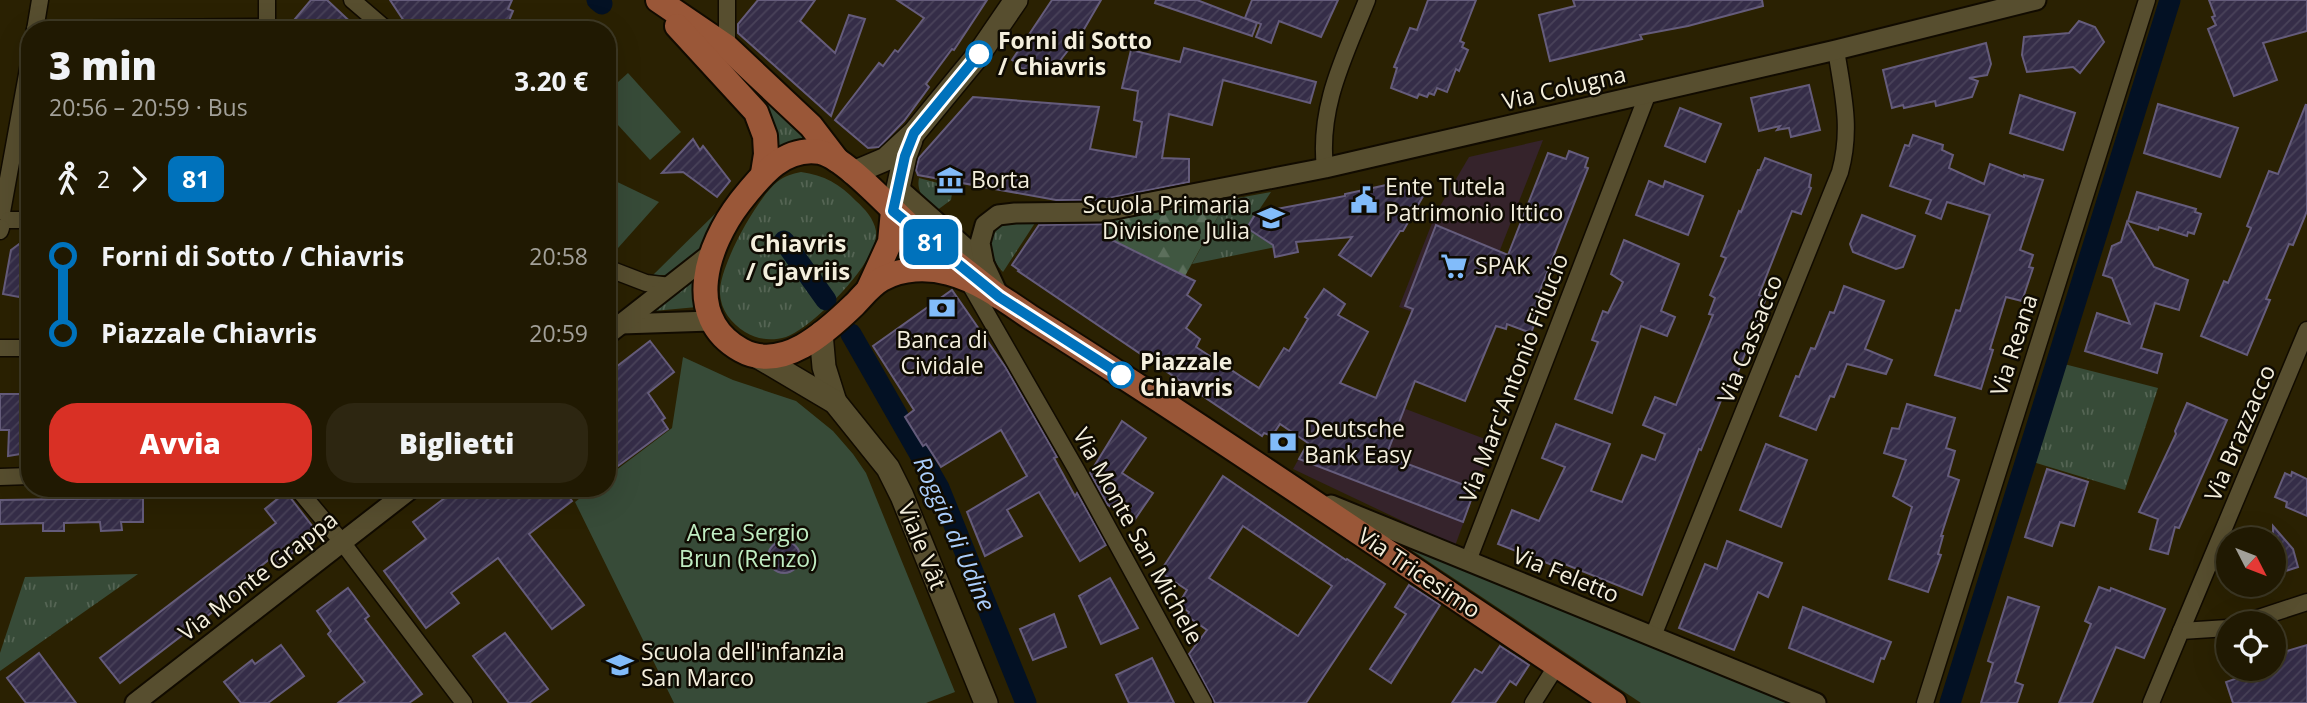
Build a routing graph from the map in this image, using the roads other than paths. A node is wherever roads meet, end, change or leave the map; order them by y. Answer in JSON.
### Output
{"nodes":[{"id":1,"x":40,"y":0,"type":"edge"},
{"id":2,"x":267,"y":0,"type":"edge"},
{"id":3,"x":352,"y":0,"type":"edge"},
{"id":4,"x":652,"y":0,"type":"edge"},
{"id":5,"x":658,"y":0,"type":"edge"},
{"id":6,"x":727,"y":0,"type":"edge"},
{"id":7,"x":1016,"y":0,"type":"edge"},
{"id":8,"x":1367,"y":0,"type":"edge"},
{"id":9,"x":2036,"y":0,"type":"edge"},
{"id":10,"x":2147,"y":0,"type":"edge"},
{"id":11,"x":36,"y":21,"type":"edge"},
{"id":12,"x":267,"y":21,"type":"edge"},
{"id":13,"x":376,"y":21,"type":"edge"},
{"id":14,"x":1836,"y":50,"type":"junction"},
{"id":15,"x":720,"y":55,"type":"junction"},
{"id":16,"x":1648,"y":93,"type":"junction"},
{"id":17,"x":21,"y":111,"type":"edge"},
{"id":18,"x":914,"y":133,"type":"junction"},
{"id":19,"x":845,"y":167,"type":"junction"},
{"id":20,"x":1325,"y":168,"type":"junction"},
{"id":21,"x":763,"y":173,"type":"junction"},
{"id":22,"x":895,"y":199,"type":"junction"},
{"id":23,"x":21,"y":221,"type":"edge"},
{"id":24,"x":2,"y":222,"type":"edge"},
{"id":25,"x":713,"y":252,"type":"junction"},
{"id":26,"x":616,"y":271,"type":"edge"},
{"id":27,"x":976,"y":271,"type":"junction"},
{"id":28,"x":670,"y":286,"type":"junction"},
{"id":29,"x":869,"y":288,"type":"junction"},
{"id":30,"x":999,"y":297,"type":"junction"},
{"id":31,"x":711,"y":321,"type":"junction"},
{"id":32,"x":616,"y":327,"type":"edge"},
{"id":33,"x":616,"y":329,"type":"edge"},
{"id":34,"x":2307,"y":330,"type":"edge"},
{"id":35,"x":821,"y":333,"type":"junction"},
{"id":36,"x":0,"y":348,"type":"edge"},
{"id":37,"x":21,"y":348,"type":"edge"},
{"id":38,"x":757,"y":356,"type":"junction"},
{"id":39,"x":835,"y":402,"type":"junction"},
{"id":40,"x":21,"y":476,"type":"edge"},
{"id":41,"x":0,"y":477,"type":"edge"},
{"id":42,"x":1298,"y":491,"type":"junction"},
{"id":43,"x":305,"y":497,"type":"edge"},
{"id":44,"x":400,"y":497,"type":"edge"},
{"id":45,"x":342,"y":542,"type":"junction"},
{"id":46,"x":1468,"y":561,"type":"junction"},
{"id":47,"x":2307,"y":602,"type":"edge"},
{"id":48,"x":2280,"y":611,"type":"edge"},
{"id":49,"x":2216,"y":629,"type":"edge"},
{"id":50,"x":2181,"y":631,"type":"junction"},
{"id":51,"x":1653,"y":636,"type":"junction"},
{"id":52,"x":1557,"y":665,"type":"junction"},
{"id":53,"x":135,"y":703,"type":"edge"},
{"id":54,"x":464,"y":703,"type":"edge"},
{"id":55,"x":986,"y":703,"type":"edge"},
{"id":56,"x":1204,"y":703,"type":"edge"},
{"id":57,"x":1533,"y":703,"type":"edge"},
{"id":58,"x":1614,"y":703,"type":"edge"},
{"id":59,"x":1816,"y":703,"type":"edge"},
{"id":60,"x":1925,"y":703,"type":"edge"},
{"id":61,"x":2151,"y":703,"type":"edge"}],
"edges":[{"from":1,"to":11,"type":"street"},
{"from":2,"to":12,"type":"street"},
{"from":3,"to":13,"type":"street"},
{"from":4,"to":15,"type":"main road"},
{"from":5,"to":15,"type":"main road"},
{"from":6,"to":15,"type":"street"},
{"from":7,"to":18,"type":"main road"},
{"from":8,"to":20,"type":"street"},
{"from":9,"to":14,"type":"street","name":"Via Colugna"},
{"from":10,"to":60,"type":"street","name":"Via Reana"},
{"from":14,"to":16,"type":"street","name":"Via Colugna"},
{"from":14,"to":51,"type":"street","name":"Via Cassacco"},
{"from":15,"to":19,"type":"main road"},
{"from":15,"to":21,"type":"main road"},
{"from":16,"to":20,"type":"street","name":"Via Colugna"},
{"from":16,"to":46,"type":"street","name":"Via Marc'Antonio Fiducio"},
{"from":17,"to":24,"type":"street"},
{"from":18,"to":19,"type":"main road"},
{"from":18,"to":22,"type":"main road"},
{"from":19,"to":21,"type":"main road"},
{"from":19,"to":22,"type":"main road"},
{"from":20,"to":27,"type":"street","name":"Via Colugna"},
{"from":21,"to":25,"type":"main road"},
{"from":22,"to":27,"type":"street"},
{"from":22,"to":29,"type":"main road"},
{"from":22,"to":30,"type":"main road"},
{"from":23,"to":24,"type":"street"},
{"from":25,"to":28,"type":"street"},
{"from":25,"to":31,"type":"main road"},
{"from":26,"to":28,"type":"street"},
{"from":27,"to":29,"type":"main road"},
{"from":27,"to":30,"type":"main road"},
{"from":27,"to":56,"type":"street","name":"Via Monte San Michele"},
{"from":28,"to":32,"type":"street"},
{"from":29,"to":35,"type":"main road"},
{"from":30,"to":42,"type":"main road","name":"Via Tricesimo"},
{"from":31,"to":33,"type":"street"},
{"from":31,"to":38,"type":"main road"},
{"from":34,"to":50,"type":"street","name":"Via Brazzacco"},
{"from":35,"to":38,"type":"main road"},
{"from":35,"to":39,"type":"main road","name":"Viale Vât"},
{"from":36,"to":37,"type":"street"},
{"from":38,"to":39,"type":"main road","name":"Viale Vât"},
{"from":39,"to":55,"type":"main road","name":"Viale Vât"},
{"from":40,"to":41,"type":"street"},
{"from":42,"to":46,"type":"street","name":"Via Feletto"},
{"from":42,"to":52,"type":"main road","name":"Via Tricesimo"},
{"from":43,"to":45,"type":"street"},
{"from":44,"to":45,"type":"street","name":"Via Monte Grappa"},
{"from":45,"to":53,"type":"street","name":"Via Monte Grappa"},
{"from":45,"to":54,"type":"street"},
{"from":46,"to":51,"type":"street","name":"Via Feletto"},
{"from":47,"to":48,"type":"street"},
{"from":49,"to":50,"type":"street"},
{"from":50,"to":61,"type":"street","name":"Via Brazzacco"},
{"from":51,"to":59,"type":"street","name":"Via Feletto"},
{"from":52,"to":57,"type":"street"},
{"from":52,"to":58,"type":"main road","name":"Via Tricesimo"}]}
